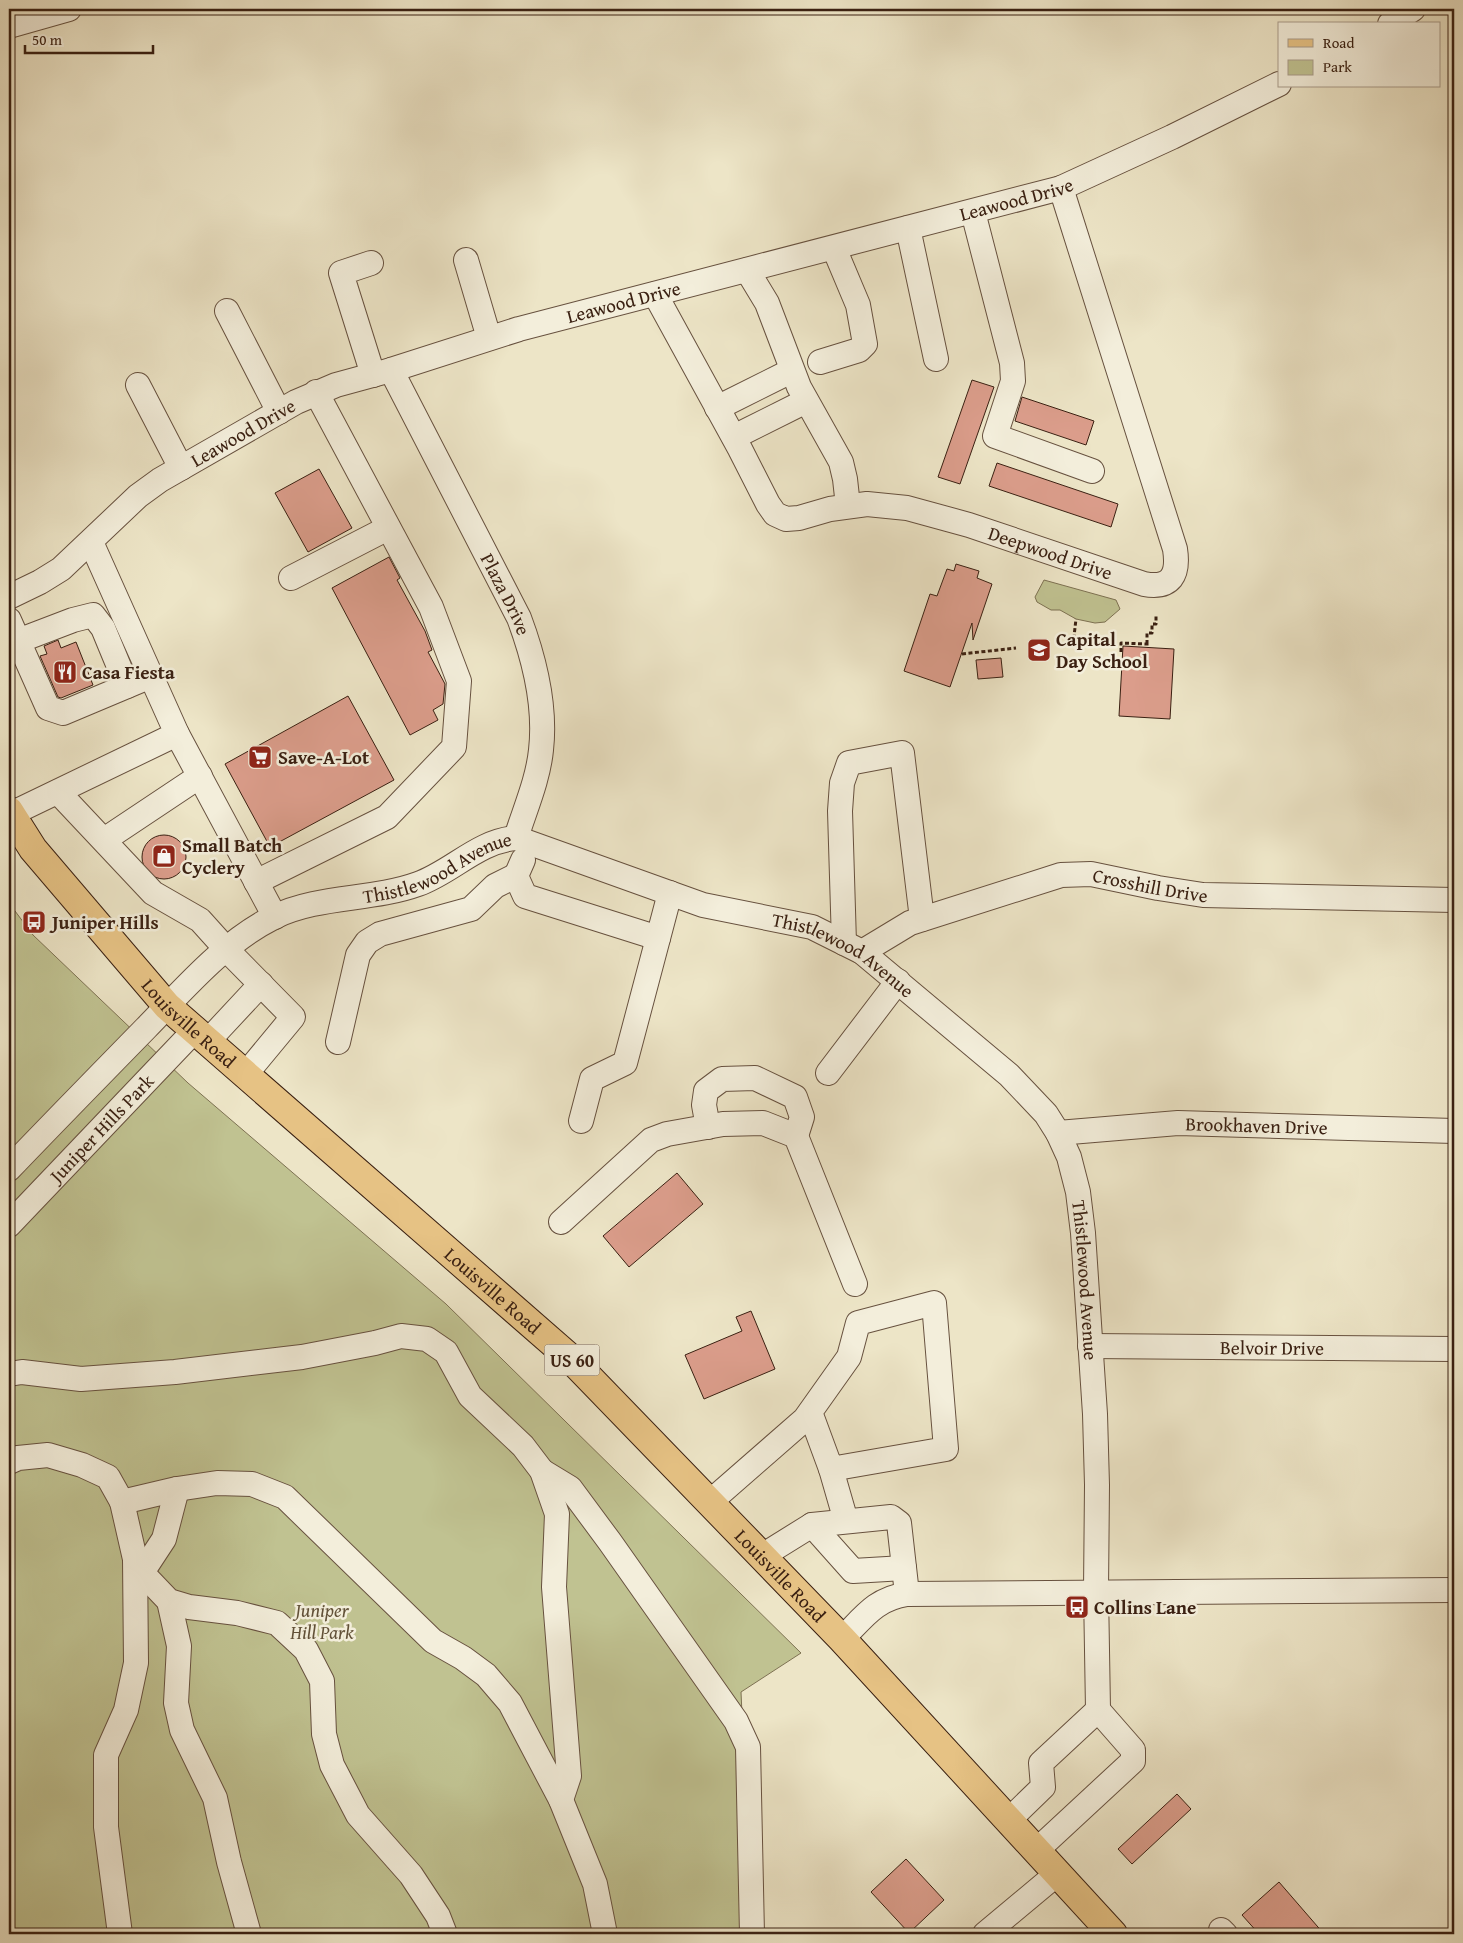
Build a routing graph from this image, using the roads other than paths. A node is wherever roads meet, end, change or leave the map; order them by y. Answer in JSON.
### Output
{"nodes":[{"id":1,"x":69,"y":9,"type":"edge"},
{"id":2,"x":1413,"y":9,"type":"edge"},
{"id":3,"x":1393,"y":22,"type":"edge"},
{"id":4,"x":9,"y":26,"type":"edge"},
{"id":5,"x":1278,"y":84,"type":"edge"},
{"id":6,"x":1061,"y":188,"type":"junction"},
{"id":7,"x":973,"y":212,"type":"junction"},
{"id":8,"x":908,"y":228,"type":"junction"},
{"id":9,"x":834,"y":248,"type":"junction"},
{"id":10,"x":466,"y":260,"type":"dead end"},
{"id":11,"x":371,"y":263,"type":"dead end"},
{"id":12,"x":747,"y":270,"type":"junction"},
{"id":13,"x":655,"y":294,"type":"junction"},
{"id":14,"x":227,"y":311,"type":"dead end"},
{"id":15,"x":489,"y":338,"type":"junction"},
{"id":16,"x":936,"y":359,"type":"dead end"},
{"id":17,"x":820,"y":362,"type":"dead end"},
{"id":18,"x":792,"y":371,"type":"junction"},
{"id":19,"x":382,"y":373,"type":"junction"},
{"id":20,"x":138,"y":386,"type":"dead end"},
{"id":21,"x":316,"y":392,"type":"junction"},
{"id":22,"x":806,"y":401,"type":"junction"},
{"id":23,"x":717,"y":408,"type":"junction"},
{"id":24,"x":279,"y":412,"type":"junction"},
{"id":25,"x":734,"y":437,"type":"junction"},
{"id":26,"x":180,"y":468,"type":"junction"},
{"id":27,"x":1092,"y":471,"type":"dead end"},
{"id":28,"x":848,"y":506,"type":"junction"},
{"id":29,"x":388,"y":528,"type":"junction"},
{"id":30,"x":91,"y":542,"type":"junction"},
{"id":31,"x":291,"y":578,"type":"dead end"},
{"id":32,"x":9,"y":597,"type":"edge"},
{"id":33,"x":9,"y":620,"type":"edge"},
{"id":34,"x":18,"y":641,"type":"junction"},
{"id":35,"x":151,"y":676,"type":"junction"},
{"id":36,"x":128,"y":686,"type":"junction"},
{"id":37,"x":177,"y":734,"type":"junction"},
{"id":38,"x":200,"y":776,"type":"junction"},
{"id":39,"x":58,"y":792,"type":"junction"},
{"id":40,"x":10,"y":812,"type":"edge"},
{"id":41,"x":104,"y":840,"type":"junction"},
{"id":42,"x":523,"y":841,"type":"junction"},
{"id":43,"x":517,"y":875,"type":"junction"},
{"id":44,"x":256,"y":882,"type":"junction"},
{"id":45,"x":670,"y":893,"type":"junction"},
{"id":46,"x":1454,"y":900,"type":"edge"},
{"id":47,"x":274,"y":917,"type":"junction"},
{"id":48,"x":922,"y":919,"type":"junction"},
{"id":49,"x":658,"y":938,"type":"junction"},
{"id":50,"x":853,"y":947,"type":"junction"},
{"id":51,"x":227,"y":950,"type":"junction"},
{"id":52,"x":898,"y":981,"type":"junction"},
{"id":53,"x":261,"y":984,"type":"junction"},
{"id":54,"x":167,"y":1006,"type":"junction"},
{"id":55,"x":201,"y":1036,"type":"junction"},
{"id":56,"x":338,"y":1042,"type":"dead end"},
{"id":57,"x":828,"y":1073,"type":"dead end"},
{"id":58,"x":245,"y":1075,"type":"junction"},
{"id":59,"x":581,"y":1121,"type":"dead end"},
{"id":60,"x":708,"y":1127,"type":"junction"},
{"id":61,"x":1454,"y":1131,"type":"edge"},
{"id":62,"x":1058,"y":1133,"type":"junction"},
{"id":63,"x":796,"y":1136,"type":"junction"},
{"id":64,"x":9,"y":1169,"type":"edge"},
{"id":65,"x":561,"y":1222,"type":"dead end"},
{"id":66,"x":9,"y":1225,"type":"edge"},
{"id":67,"x":869,"y":1320,"type":"junction"},
{"id":68,"x":1090,"y":1346,"type":"junction"},
{"id":69,"x":1454,"y":1349,"type":"edge"},
{"id":70,"x":9,"y":1374,"type":"edge"},
{"id":71,"x":810,"y":1412,"type":"junction"},
{"id":72,"x":9,"y":1462,"type":"edge"},
{"id":73,"x":831,"y":1469,"type":"junction"},
{"id":74,"x":542,"y":1471,"type":"junction"},
{"id":75,"x":177,"y":1489,"type":"junction"},
{"id":76,"x":122,"y":1502,"type":"junction"},
{"id":77,"x":710,"y":1502,"type":"junction"},
{"id":78,"x":846,"y":1521,"type":"junction"},
{"id":79,"x":812,"y":1525,"type":"junction"},
{"id":80,"x":762,"y":1556,"type":"junction"},
{"id":81,"x":139,"y":1565,"type":"junction"},
{"id":82,"x":904,"y":1568,"type":"junction"},
{"id":83,"x":1454,"y":1590,"type":"edge"},
{"id":84,"x":1096,"y":1592,"type":"junction"},
{"id":85,"x":907,"y":1594,"type":"junction"},
{"id":86,"x":169,"y":1601,"type":"junction"},
{"id":87,"x":842,"y":1639,"type":"junction"},
{"id":88,"x":1098,"y":1710,"type":"junction"},
{"id":89,"x":561,"y":1800,"type":"junction"},
{"id":90,"x":1009,"y":1820,"type":"junction"},
{"id":91,"x":1037,"y":1850,"type":"junction"},
{"id":92,"x":1058,"y":1873,"type":"junction"},
{"id":93,"x":999,"y":1930,"type":"edge"},
{"id":94,"x":120,"y":1934,"type":"edge"},
{"id":95,"x":250,"y":1934,"type":"edge"},
{"id":96,"x":444,"y":1934,"type":"edge"},
{"id":97,"x":605,"y":1934,"type":"edge"},
{"id":98,"x":752,"y":1934,"type":"edge"},
{"id":99,"x":1114,"y":1934,"type":"edge"}],
"edges":[{"from":1,"to":4,"type":"street"},
{"from":2,"to":3,"type":"street"},
{"from":5,"to":6,"type":"street","name":"Leawood Drive"},
{"from":6,"to":7,"type":"street","name":"Leawood Drive"},
{"from":6,"to":28,"type":"street","name":"Deepwood Drive"},
{"from":7,"to":8,"type":"street","name":"Leawood Drive"},
{"from":7,"to":27,"type":"street"},
{"from":8,"to":9,"type":"street","name":"Leawood Drive"},
{"from":8,"to":16,"type":"street"},
{"from":9,"to":12,"type":"street","name":"Leawood Drive"},
{"from":9,"to":17,"type":"street"},
{"from":10,"to":15,"type":"street"},
{"from":11,"to":19,"type":"street","name":"Plaza Drive"},
{"from":12,"to":13,"type":"street","name":"Leawood Drive"},
{"from":12,"to":18,"type":"street"},
{"from":13,"to":15,"type":"street","name":"Leawood Drive"},
{"from":13,"to":23,"type":"street","name":"Deepwood Drive"},
{"from":14,"to":24,"type":"street"},
{"from":15,"to":19,"type":"street","name":"Leawood Drive"},
{"from":18,"to":22,"type":"street"},
{"from":18,"to":23,"type":"street"},
{"from":19,"to":21,"type":"street","name":"Leawood Drive"},
{"from":19,"to":42,"type":"street","name":"Plaza Drive"},
{"from":20,"to":26,"type":"street"},
{"from":21,"to":24,"type":"street","name":"Leawood Drive"},
{"from":21,"to":29,"type":"street"},
{"from":22,"to":25,"type":"street"},
{"from":22,"to":28,"type":"street"},
{"from":23,"to":25,"type":"street","name":"Deepwood Drive"},
{"from":24,"to":26,"type":"street","name":"Leawood Drive"},
{"from":25,"to":28,"type":"street","name":"Deepwood Drive"},
{"from":26,"to":30,"type":"street","name":"Leawood Drive"},
{"from":29,"to":31,"type":"street"},
{"from":29,"to":44,"type":"street"},
{"from":30,"to":32,"type":"street","name":"Leawood Drive"},
{"from":30,"to":35,"type":"street"},
{"from":33,"to":34,"type":"street"},
{"from":34,"to":36,"type":"street"},
{"from":34,"to":36,"type":"street"},
{"from":35,"to":36,"type":"street"},
{"from":35,"to":37,"type":"street"},
{"from":37,"to":38,"type":"street"},
{"from":37,"to":39,"type":"street"},
{"from":38,"to":41,"type":"street"},
{"from":38,"to":44,"type":"street"},
{"from":39,"to":40,"type":"street"},
{"from":39,"to":41,"type":"street"},
{"from":40,"to":54,"type":"main road","name":"Louisville Road","number":"US 60"},
{"from":41,"to":51,"type":"street"},
{"from":42,"to":43,"type":"street","name":"Plaza Drive"},
{"from":42,"to":45,"type":"street","name":"Thistlewood Avenue"},
{"from":42,"to":47,"type":"street","name":"Thistlewood Avenue"},
{"from":43,"to":49,"type":"street"},
{"from":43,"to":56,"type":"street"},
{"from":44,"to":47,"type":"street"},
{"from":45,"to":49,"type":"street"},
{"from":45,"to":50,"type":"street","name":"Thistlewood Avenue"},
{"from":46,"to":48,"type":"street","name":"Crosshill Drive"},
{"from":47,"to":51,"type":"street","name":"Thistlewood Avenue"},
{"from":48,"to":50,"type":"street","name":"Crosshill Drive"},
{"from":48,"to":50,"type":"street"},
{"from":49,"to":59,"type":"street"},
{"from":50,"to":52,"type":"street","name":"Thistlewood Avenue"},
{"from":51,"to":53,"type":"street"},
{"from":51,"to":54,"type":"street","name":"Thistlewood Avenue"},
{"from":52,"to":57,"type":"street"},
{"from":52,"to":62,"type":"street","name":"Thistlewood Avenue"},
{"from":53,"to":55,"type":"street","name":"Juniper Hills Park"},
{"from":53,"to":58,"type":"street"},
{"from":54,"to":55,"type":"main road","name":"Louisville Road","number":"US 60"},
{"from":54,"to":64,"type":"street","name":"Juniper Hills Park"},
{"from":55,"to":58,"type":"main road","name":"Louisville Road","number":"US 60"},
{"from":55,"to":66,"type":"street","name":"Juniper Hills Park"},
{"from":58,"to":77,"type":"main road","name":"Louisville Road","number":"US 60"},
{"from":60,"to":63,"type":"street"},
{"from":60,"to":63,"type":"street"},
{"from":60,"to":65,"type":"street"},
{"from":61,"to":62,"type":"street","name":"Brookhaven Drive"},
{"from":62,"to":68,"type":"street","name":"Thistlewood Avenue"},
{"from":63,"to":67,"type":"street"},
{"from":67,"to":71,"type":"street"},
{"from":67,"to":73,"type":"street"},
{"from":68,"to":69,"type":"street","name":"Belvoir Drive"},
{"from":68,"to":84,"type":"street","name":"Thistlewood Avenue"},
{"from":70,"to":74,"type":"street"},
{"from":71,"to":73,"type":"street"},
{"from":71,"to":77,"type":"street"},
{"from":72,"to":76,"type":"street"},
{"from":73,"to":78,"type":"street"},
{"from":74,"to":89,"type":"street"},
{"from":74,"to":98,"type":"street"},
{"from":75,"to":76,"type":"street"},
{"from":75,"to":81,"type":"street"},
{"from":75,"to":89,"type":"street"},
{"from":76,"to":81,"type":"street"},
{"from":77,"to":80,"type":"main road","name":"Louisville Road","number":"US 60"},
{"from":78,"to":79,"type":"street"},
{"from":78,"to":82,"type":"street"},
{"from":79,"to":80,"type":"street"},
{"from":79,"to":82,"type":"street"},
{"from":80,"to":87,"type":"main road","name":"Louisville Road","number":"US 60"},
{"from":81,"to":86,"type":"street"},
{"from":81,"to":94,"type":"street"},
{"from":82,"to":85,"type":"street"},
{"from":83,"to":84,"type":"street"},
{"from":84,"to":85,"type":"street"},
{"from":84,"to":88,"type":"street","name":"Thistlewood Avenue"},
{"from":85,"to":87,"type":"street"},
{"from":86,"to":95,"type":"street"},
{"from":86,"to":96,"type":"street"},
{"from":87,"to":90,"type":"main road","name":"Louisville Road","number":"US 60"},
{"from":88,"to":90,"type":"street"},
{"from":88,"to":91,"type":"street"},
{"from":89,"to":97,"type":"street"},
{"from":90,"to":91,"type":"main road","name":"Louisville Road","number":"US 60"},
{"from":91,"to":92,"type":"main road","name":"Louisville Road","number":"US 60"},
{"from":92,"to":93,"type":"street"},
{"from":92,"to":99,"type":"main road","name":"Louisville Road","number":"US 60"}]}
